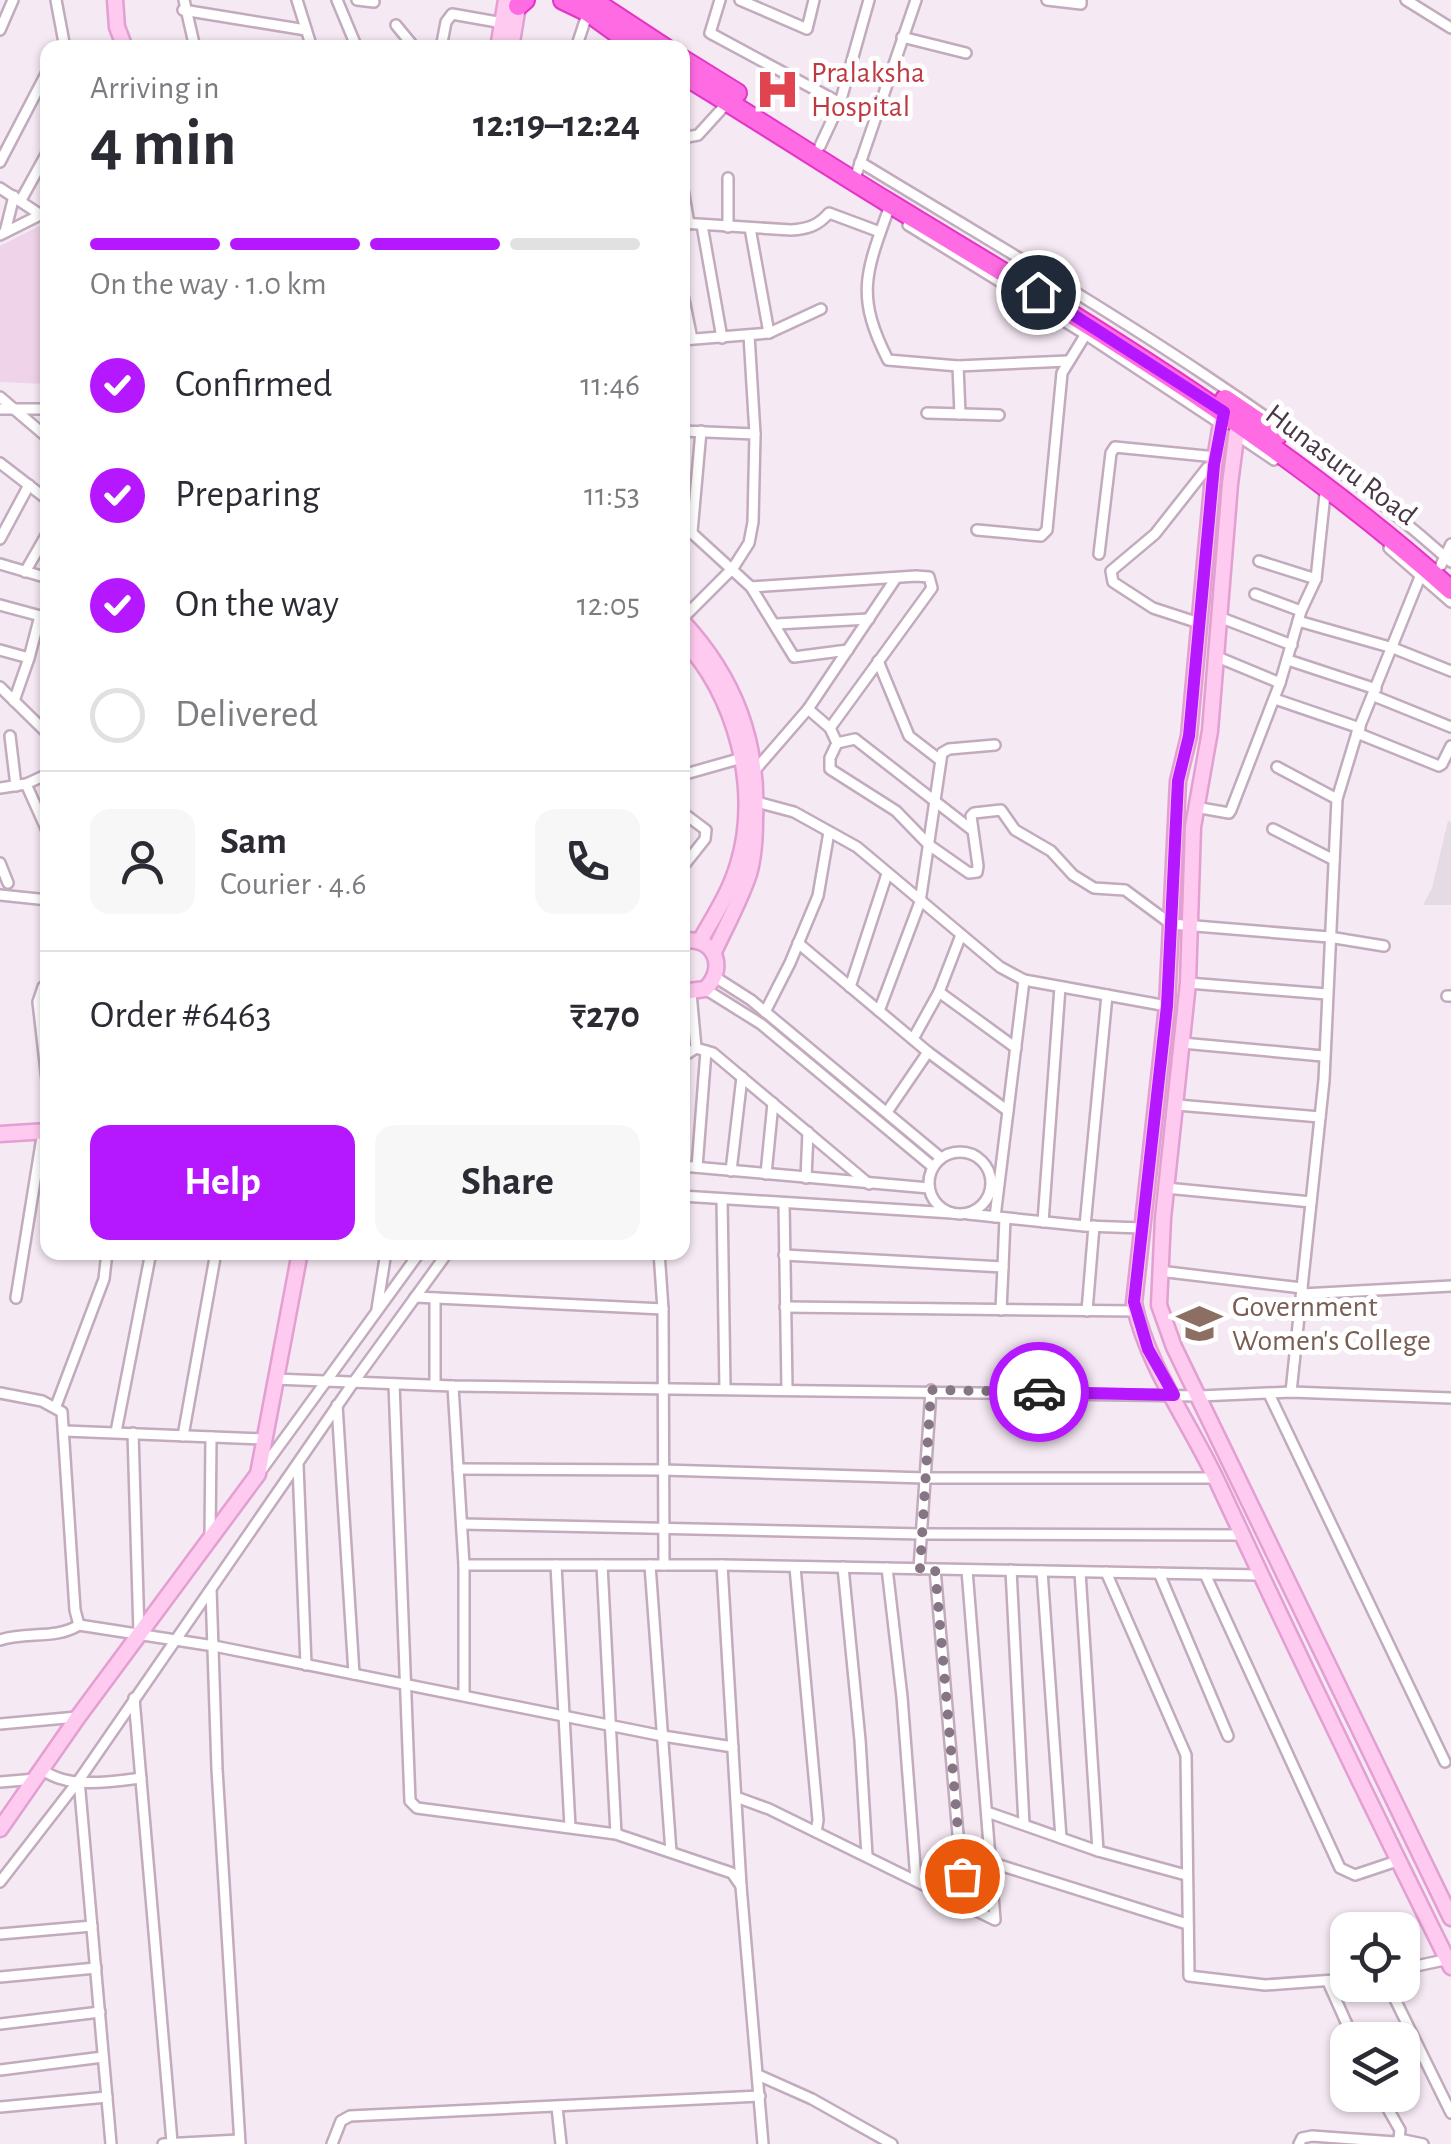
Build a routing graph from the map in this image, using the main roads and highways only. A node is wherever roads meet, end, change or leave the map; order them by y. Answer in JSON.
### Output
{"nodes":[{"id":1,"x":564,"y":0,"type":"edge"},
{"id":2,"x":588,"y":11,"type":"edge"},
{"id":3,"x":627,"y":40,"type":"edge"},
{"id":4,"x":648,"y":40,"type":"edge"},
{"id":5,"x":690,"y":64,"type":"edge"},
{"id":6,"x":690,"y":80,"type":"edge"},
{"id":7,"x":857,"y":171,"type":"junction"},
{"id":8,"x":1233,"y":418,"type":"junction"},
{"id":9,"x":1438,"y":568,"type":"edge"},
{"id":10,"x":1451,"y":590,"type":"edge"}],
"edges":[{"from":1,"to":2,"type":"highway"},
{"from":2,"to":3,"type":"highway"},
{"from":2,"to":4,"type":"highway"},
{"from":5,"to":7,"type":"highway"},
{"from":6,"to":7,"type":"highway","name":"Hunasuru Road"},
{"from":7,"to":8,"type":"highway","name":"Hunasuru Road"},
{"from":7,"to":8,"type":"highway"},
{"from":8,"to":9,"type":"highway","name":"Hunasuru Road"},
{"from":8,"to":9,"type":"highway"},
{"from":9,"to":10,"type":"highway","name":"Hunasuru Road"}]}
